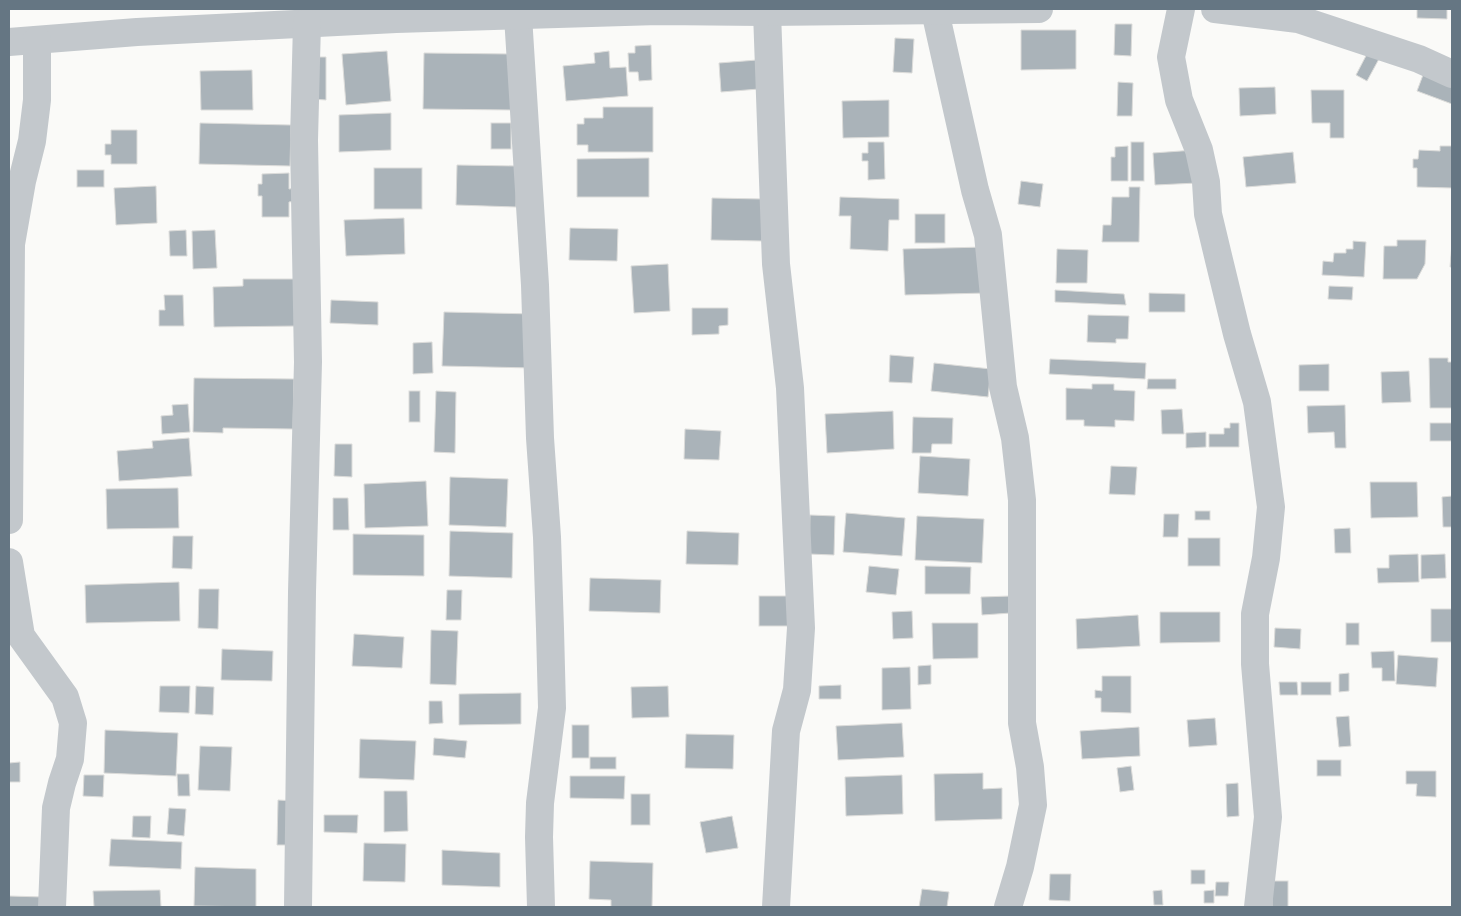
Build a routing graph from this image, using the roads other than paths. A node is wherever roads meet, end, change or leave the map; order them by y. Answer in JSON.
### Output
{"nodes":[{"id":1,"x":1039,"y":9,"type":"edge"},
{"id":2,"x":1181,"y":9,"type":"edge"},
{"id":3,"x":1215,"y":9,"type":"edge"},
{"id":4,"x":658,"y":10,"type":"edge"},
{"id":5,"x":918,"y":10,"type":"edge"},
{"id":6,"x":767,"y":12,"type":"junction"},
{"id":7,"x":396,"y":14,"type":"edge"},
{"id":8,"x":518,"y":16,"type":"junction"},
{"id":9,"x":136,"y":20,"type":"edge"},
{"id":10,"x":307,"y":24,"type":"junction"},
{"id":11,"x":36,"y":40,"type":"junction"},
{"id":12,"x":9,"y":42,"type":"edge"},
{"id":13,"x":1452,"y":74,"type":"edge"},
{"id":14,"x":9,"y":520,"type":"edge"},
{"id":15,"x":9,"y":562,"type":"edge"},
{"id":16,"x":52,"y":907,"type":"edge"},
{"id":17,"x":298,"y":907,"type":"edge"},
{"id":18,"x":541,"y":907,"type":"edge"},
{"id":19,"x":776,"y":907,"type":"edge"},
{"id":20,"x":1008,"y":907,"type":"edge"},
{"id":21,"x":1258,"y":907,"type":"edge"}],
"edges":[{"from":1,"to":5,"type":"street"},
{"from":2,"to":21,"type":"street"},
{"from":3,"to":13,"type":"street"},
{"from":4,"to":6,"type":"street"},
{"from":4,"to":8,"type":"street"},
{"from":5,"to":6,"type":"street"},
{"from":5,"to":20,"type":"street"},
{"from":6,"to":19,"type":"street"},
{"from":7,"to":8,"type":"street"},
{"from":7,"to":10,"type":"street"},
{"from":8,"to":18,"type":"street"},
{"from":9,"to":10,"type":"street"},
{"from":9,"to":11,"type":"street"},
{"from":10,"to":17,"type":"street"},
{"from":11,"to":12,"type":"street"},
{"from":11,"to":14,"type":"street"},
{"from":15,"to":16,"type":"street"}]}
